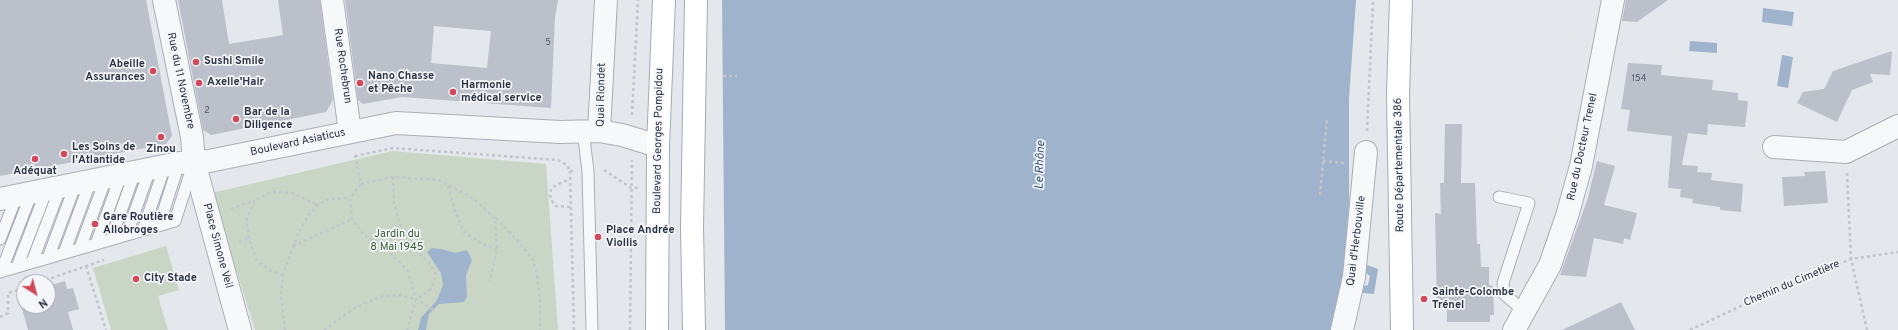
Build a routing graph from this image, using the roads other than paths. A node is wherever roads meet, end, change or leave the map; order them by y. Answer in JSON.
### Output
{"nodes":[{"id":1,"x":164,"y":0,"type":"edge"},
{"id":2,"x":332,"y":0,"type":"edge"},
{"id":3,"x":606,"y":0,"type":"edge"},
{"id":4,"x":664,"y":0,"type":"edge"},
{"id":5,"x":696,"y":0,"type":"edge"},
{"id":6,"x":1400,"y":0,"type":"edge"},
{"id":7,"x":1612,"y":0,"type":"edge"},
{"id":8,"x":1898,"y":126,"type":"edge"},
{"id":9,"x":591,"y":131,"type":"junction"},
{"id":10,"x":350,"y":132,"type":"junction"},
{"id":11,"x":658,"y":146,"type":"junction"},
{"id":12,"x":1774,"y":148,"type":"dead end"},
{"id":13,"x":1366,"y":152,"type":"road end"},
{"id":14,"x":98,"y":179,"type":"edge"},
{"id":15,"x":1499,"y":197,"type":"dead end"},
{"id":16,"x":143,"y":230,"type":"junction"},
{"id":17,"x":127,"y":234,"type":"junction"},
{"id":18,"x":0,"y":238,"type":"edge"},
{"id":19,"x":111,"y":239,"type":"junction"},
{"id":20,"x":96,"y":244,"type":"junction"},
{"id":21,"x":80,"y":248,"type":"junction"},
{"id":22,"x":64,"y":253,"type":"junction"},
{"id":23,"x":48,"y":258,"type":"junction"},
{"id":24,"x":32,"y":262,"type":"junction"},
{"id":25,"x":17,"y":267,"type":"junction"},
{"id":26,"x":0,"y":272,"type":"edge"},
{"id":27,"x":1519,"y":321,"type":"edge"},
{"id":28,"x":240,"y":330,"type":"edge"},
{"id":29,"x":592,"y":330,"type":"edge"},
{"id":30,"x":657,"y":330,"type":"edge"},
{"id":31,"x":694,"y":330,"type":"edge"},
{"id":32,"x":1342,"y":330,"type":"edge"},
{"id":33,"x":1402,"y":330,"type":"edge"}],
"edges":[{"from":1,"to":14,"type":"street","name":"Rue du 11 Novembre"},
{"from":2,"to":10,"type":"street","name":"Rue Rochebrun"},
{"from":3,"to":9,"type":"street","name":"Quai Riondet"},
{"from":4,"to":11,"type":"main road","name":"Boulevard Georges Pompidou"},
{"from":5,"to":31,"type":"main road"},
{"from":6,"to":33,"type":"main road","name":"Route Départementale 386"},
{"from":7,"to":27,"type":"street","name":"Rue du Docteur Trenel"},
{"from":8,"to":12,"type":"street"},
{"from":9,"to":10,"type":"street","name":"Boulevard Asiaticus"},
{"from":9,"to":11,"type":"street","name":"Quai Riondet"},
{"from":9,"to":29,"type":"lane"},
{"from":10,"to":14,"type":"street","name":"Boulevard Asiaticus"},
{"from":11,"to":30,"type":"main road","name":"Boulevard Georges Pompidou"},
{"from":13,"to":32,"type":"street","name":"Quai d'Herbouville"},
{"from":14,"to":16,"type":"lane"},
{"from":14,"to":16,"type":"lane"},
{"from":14,"to":17,"type":"lane"},
{"from":14,"to":18,"type":"lane"},
{"from":14,"to":19,"type":"lane"},
{"from":14,"to":20,"type":"lane"},
{"from":14,"to":21,"type":"lane"},
{"from":14,"to":22,"type":"lane"},
{"from":14,"to":23,"type":"lane"},
{"from":14,"to":24,"type":"lane"},
{"from":14,"to":25,"type":"lane"},
{"from":14,"to":26,"type":"lane"},
{"from":14,"to":28,"type":"street","name":"Place Simone Veil"},
{"from":15,"to":27,"type":"lane"},
{"from":16,"to":17,"type":"lane"},
{"from":17,"to":19,"type":"lane"},
{"from":19,"to":20,"type":"lane"},
{"from":20,"to":21,"type":"lane"},
{"from":21,"to":22,"type":"lane"},
{"from":22,"to":23,"type":"lane"},
{"from":23,"to":24,"type":"lane"},
{"from":24,"to":25,"type":"lane"},
{"from":25,"to":26,"type":"lane"}]}
